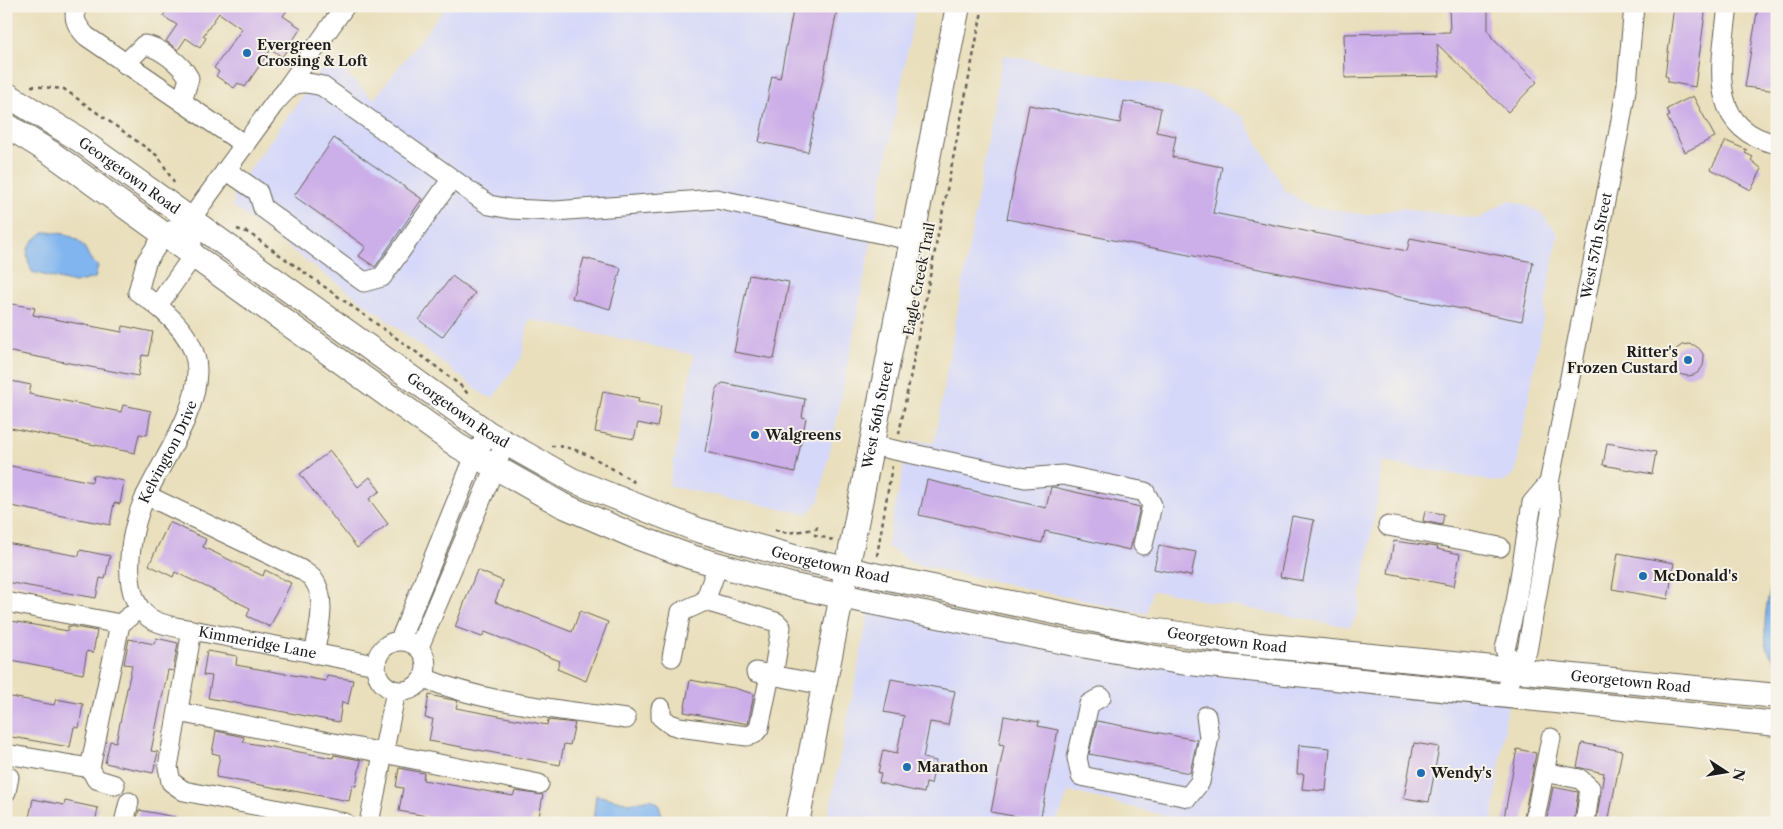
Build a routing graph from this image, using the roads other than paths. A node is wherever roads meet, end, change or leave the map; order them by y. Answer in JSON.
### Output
{"nodes":[{"id":1,"x":76,"y":6,"type":"edge"},
{"id":2,"x":345,"y":6,"type":"edge"},
{"id":3,"x":958,"y":6,"type":"edge"},
{"id":4,"x":1634,"y":6,"type":"edge"},
{"id":5,"x":1728,"y":6,"type":"edge"},
{"id":6,"x":125,"y":64,"type":"junction"},
{"id":7,"x":287,"y":88,"type":"junction"},
{"id":8,"x":15,"y":89,"type":"edge"},
{"id":9,"x":182,"y":102,"type":"junction"},
{"id":10,"x":6,"y":125,"type":"edge"},
{"id":11,"x":1777,"y":144,"type":"edge"},
{"id":12,"x":245,"y":145,"type":"junction"},
{"id":13,"x":226,"y":170,"type":"junction"},
{"id":14,"x":451,"y":180,"type":"junction"},
{"id":15,"x":190,"y":220,"type":"junction"},
{"id":16,"x":164,"y":235,"type":"junction"},
{"id":17,"x":911,"y":240,"type":"junction"},
{"id":18,"x":193,"y":256,"type":"junction"},
{"id":19,"x":158,"y":305,"type":"junction"},
{"id":20,"x":496,"y":438,"type":"junction"},
{"id":21,"x":871,"y":445,"type":"junction"},
{"id":22,"x":484,"y":461,"type":"junction"},
{"id":23,"x":146,"y":495,"type":"junction"},
{"id":24,"x":1388,"y":526,"type":"dead end"},
{"id":25,"x":1143,"y":545,"type":"dead end"},
{"id":26,"x":1500,"y":547,"type":"dead end"},
{"id":27,"x":718,"y":565,"type":"junction"},
{"id":28,"x":846,"y":569,"type":"junction"},
{"id":29,"x":841,"y":596,"type":"junction"},
{"id":30,"x":705,"y":601,"type":"junction"},
{"id":31,"x":6,"y":602,"type":"edge"},
{"id":32,"x":141,"y":607,"type":"junction"},
{"id":33,"x":120,"y":624,"type":"junction"},
{"id":34,"x":192,"y":630,"type":"junction"},
{"id":35,"x":400,"y":640,"type":"junction"},
{"id":36,"x":418,"y":647,"type":"junction"},
{"id":37,"x":314,"y":654,"type":"junction"},
{"id":38,"x":672,"y":657,"type":"dead end"},
{"id":39,"x":376,"y":665,"type":"junction"},
{"id":40,"x":1512,"y":670,"type":"junction"},
{"id":41,"x":766,"y":674,"type":"junction"},
{"id":42,"x":424,"y":678,"type":"junction"},
{"id":43,"x":824,"y":685,"type":"junction"},
{"id":44,"x":396,"y":691,"type":"junction"},
{"id":45,"x":1506,"y":695,"type":"junction"},
{"id":46,"x":1101,"y":696,"type":"dead end"},
{"id":47,"x":1777,"y":696,"type":"edge"},
{"id":48,"x":661,"y":708,"type":"dead end"},
{"id":49,"x":178,"y":712,"type":"junction"},
{"id":50,"x":1206,"y":716,"type":"dead end"},
{"id":51,"x":626,"y":718,"type":"dead end"},
{"id":52,"x":1777,"y":724,"type":"edge"},
{"id":53,"x":1551,"y":738,"type":"dead end"},
{"id":54,"x":383,"y":753,"type":"junction"},
{"id":55,"x":6,"y":754,"type":"edge"},
{"id":56,"x":90,"y":768,"type":"junction"},
{"id":57,"x":1544,"y":772,"type":"junction"},
{"id":58,"x":539,"y":784,"type":"dead end"},
{"id":59,"x":115,"y":785,"type":"dead end"},
{"id":60,"x":129,"y":802,"type":"dead end"},
{"id":61,"x":124,"y":823,"type":"edge"},
{"id":62,"x":344,"y":823,"type":"edge"},
{"id":63,"x":369,"y":823,"type":"edge"},
{"id":64,"x":797,"y":823,"type":"edge"},
{"id":65,"x":1534,"y":823,"type":"edge"},
{"id":66,"x":1585,"y":823,"type":"edge"}],
"edges":[{"from":1,"to":6,"type":"street"},
{"from":2,"to":7,"type":"street"},
{"from":3,"to":17,"type":"main road","name":"West 56th Street"},
{"from":4,"to":40,"type":"street","name":"West 57th Street"},
{"from":5,"to":11,"type":"street"},
{"from":6,"to":9,"type":"street"},
{"from":6,"to":9,"type":"street"},
{"from":7,"to":12,"type":"street"},
{"from":7,"to":14,"type":"street"},
{"from":8,"to":15,"type":"main road","name":"Georgetown Road"},
{"from":9,"to":12,"type":"street"},
{"from":10,"to":16,"type":"main road","name":"Georgetown Road"},
{"from":12,"to":13,"type":"street"},
{"from":13,"to":14,"type":"street"},
{"from":13,"to":15,"type":"street"},
{"from":14,"to":17,"type":"street"},
{"from":15,"to":16,"type":"street","name":"Kelvington Drive"},
{"from":15,"to":18,"type":"street"},
{"from":15,"to":20,"type":"main road","name":"Georgetown Road"},
{"from":16,"to":18,"type":"main road","name":"Georgetown Road"},
{"from":16,"to":19,"type":"street","name":"Kelvington Drive"},
{"from":17,"to":21,"type":"main road","name":"West 56th Street"},
{"from":18,"to":19,"type":"street"},
{"from":18,"to":22,"type":"main road","name":"Georgetown Road"},
{"from":19,"to":23,"type":"street","name":"Kelvington Drive"},
{"from":20,"to":22,"type":"street"},
{"from":20,"to":28,"type":"main road","name":"Georgetown Road"},
{"from":21,"to":25,"type":"street"},
{"from":21,"to":28,"type":"main road","name":"West 56th Street"},
{"from":22,"to":27,"type":"main road","name":"Georgetown Road"},
{"from":22,"to":35,"type":"street"},
{"from":22,"to":36,"type":"street"},
{"from":23,"to":32,"type":"street","name":"Kelvington Drive"},
{"from":23,"to":37,"type":"street"},
{"from":24,"to":26,"type":"street"},
{"from":27,"to":29,"type":"main road","name":"Georgetown Road"},
{"from":27,"to":30,"type":"street"},
{"from":28,"to":29,"type":"main road","name":"West 56th Street"},
{"from":28,"to":40,"type":"main road","name":"Georgetown Road"},
{"from":29,"to":43,"type":"main road","name":"West 56th Street"},
{"from":29,"to":45,"type":"main road","name":"Georgetown Road"},
{"from":30,"to":38,"type":"street"},
{"from":30,"to":41,"type":"street"},
{"from":31,"to":33,"type":"street"},
{"from":32,"to":33,"type":"street"},
{"from":32,"to":34,"type":"street","name":"Kelvington Drive"},
{"from":33,"to":56,"type":"street"},
{"from":34,"to":37,"type":"street","name":"Kimmeridge Lane"},
{"from":34,"to":49,"type":"street","name":"Kimmeridge Lane"},
{"from":35,"to":36,"type":"street"},
{"from":35,"to":39,"type":"street"},
{"from":36,"to":42,"type":"street"},
{"from":37,"to":39,"type":"street","name":"Kimmeridge Lane"},
{"from":39,"to":44,"type":"street"},
{"from":40,"to":45,"type":"street","name":"West 57th Street"},
{"from":40,"to":47,"type":"main road","name":"Georgetown Road"},
{"from":41,"to":43,"type":"street"},
{"from":41,"to":48,"type":"street"},
{"from":42,"to":44,"type":"street"},
{"from":42,"to":51,"type":"street"},
{"from":43,"to":64,"type":"main road","name":"West 56th Street"},
{"from":44,"to":54,"type":"street"},
{"from":45,"to":52,"type":"main road","name":"Georgetown Road"},
{"from":46,"to":50,"type":"street"},
{"from":49,"to":54,"type":"street"},
{"from":49,"to":62,"type":"street","name":"Kimmeridge Lane"},
{"from":53,"to":57,"type":"street"},
{"from":54,"to":58,"type":"street"},
{"from":54,"to":63,"type":"street"},
{"from":55,"to":56,"type":"street"},
{"from":56,"to":59,"type":"street"},
{"from":57,"to":65,"type":"street"},
{"from":57,"to":66,"type":"street"},
{"from":60,"to":61,"type":"street"}]}
